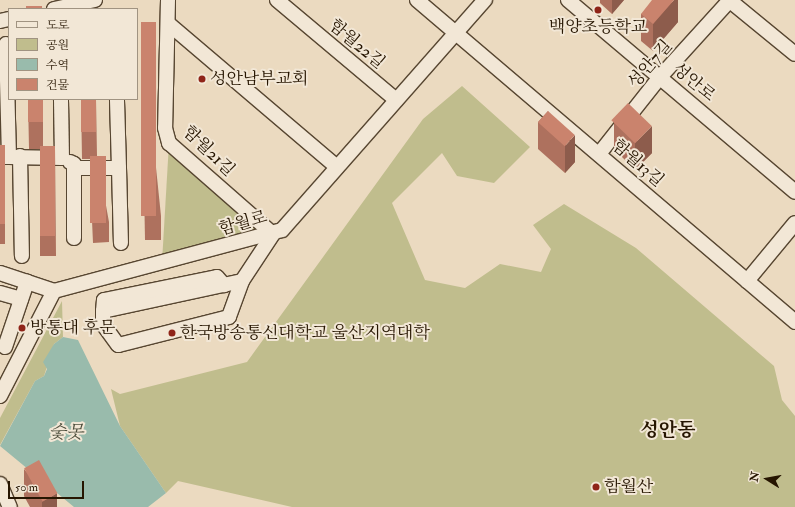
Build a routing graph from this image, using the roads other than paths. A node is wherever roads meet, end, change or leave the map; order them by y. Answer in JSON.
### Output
{"nodes":[{"id":1,"x":95,"y":0,"type":"edge"},
{"id":2,"x":168,"y":0,"type":"edge"},
{"id":3,"x":277,"y":0,"type":"edge"},
{"id":4,"x":416,"y":0,"type":"edge"},
{"id":5,"x":485,"y":0,"type":"edge"},
{"id":6,"x":568,"y":0,"type":"edge"},
{"id":7,"x":730,"y":0,"type":"edge"},
{"id":8,"x":57,"y":7,"type":"edge"},
{"id":9,"x":170,"y":25,"type":"junction"},
{"id":10,"x":455,"y":34,"type":"junction"},
{"id":11,"x":6,"y":44,"type":"dead end"},
{"id":12,"x":795,"y":54,"type":"edge"},
{"id":13,"x":660,"y":78,"type":"junction"},
{"id":14,"x":61,"y":100,"type":"edge"},
{"id":15,"x":117,"y":100,"type":"edge"},
{"id":16,"x":396,"y":100,"type":"junction"},
{"id":17,"x":599,"y":154,"type":"junction"},
{"id":18,"x":10,"y":157,"type":"edge"},
{"id":19,"x":62,"y":158,"type":"junction"},
{"id":20,"x":337,"y":167,"type":"junction"},
{"id":21,"x":74,"y":168,"type":"junction"},
{"id":22,"x":119,"y":168,"type":"junction"},
{"id":23,"x":795,"y":192,"type":"edge"},
{"id":24,"x":795,"y":223,"type":"edge"},
{"id":25,"x":273,"y":234,"type":"junction"},
{"id":26,"x":74,"y":238,"type":"dead end"},
{"id":27,"x":121,"y":243,"type":"dead end"},
{"id":28,"x":22,"y":256,"type":"dead end"},
{"id":29,"x":0,"y":273,"type":"edge"},
{"id":30,"x":242,"y":281,"type":"junction"},
{"id":31,"x":747,"y":281,"type":"junction"},
{"id":32,"x":28,"y":282,"type":"junction"},
{"id":33,"x":54,"y":291,"type":"junction"},
{"id":34,"x":0,"y":293,"type":"edge"},
{"id":35,"x":21,"y":299,"type":"junction"},
{"id":36,"x":795,"y":322,"type":"edge"},
{"id":37,"x":5,"y":348,"type":"dead end"},
{"id":38,"x":0,"y":396,"type":"edge"},
{"id":39,"x":0,"y":484,"type":"edge"},
{"id":40,"x":10,"y":507,"type":"edge"}],
"edges":[{"from":1,"to":8,"type":"street"},
{"from":2,"to":9,"type":"street","name":"함월21길"},
{"from":3,"to":16,"type":"street","name":"함월22길"},
{"from":4,"to":10,"type":"street","name":"함월13길"},
{"from":5,"to":10,"type":"street","name":"함월로"},
{"from":6,"to":13,"type":"street","name":"성안로"},
{"from":7,"to":12,"type":"street"},
{"from":7,"to":13,"type":"street","name":"성안7길"},
{"from":9,"to":20,"type":"street"},
{"from":9,"to":25,"type":"street","name":"함월21길"},
{"from":10,"to":16,"type":"street","name":"함월로"},
{"from":10,"to":17,"type":"street","name":"함월13길"},
{"from":11,"to":18,"type":"street"},
{"from":13,"to":17,"type":"street","name":"성안7길"},
{"from":13,"to":23,"type":"street","name":"성안로"},
{"from":14,"to":19,"type":"street"},
{"from":15,"to":22,"type":"street"},
{"from":16,"to":20,"type":"street","name":"함월로"},
{"from":17,"to":31,"type":"street","name":"함월13길"},
{"from":18,"to":19,"type":"street"},
{"from":18,"to":28,"type":"street"},
{"from":19,"to":21,"type":"street"},
{"from":20,"to":25,"type":"street","name":"함월로"},
{"from":21,"to":22,"type":"street"},
{"from":21,"to":26,"type":"street"},
{"from":22,"to":27,"type":"street"},
{"from":24,"to":31,"type":"street"},
{"from":25,"to":30,"type":"street"},
{"from":25,"to":33,"type":"street","name":"함월로"},
{"from":29,"to":32,"type":"street"},
{"from":30,"to":30,"type":"street"},
{"from":31,"to":36,"type":"street","name":"함월13길"},
{"from":32,"to":33,"type":"street"},
{"from":32,"to":35,"type":"street"},
{"from":33,"to":38,"type":"street"},
{"from":34,"to":35,"type":"street"},
{"from":35,"to":37,"type":"street"},
{"from":39,"to":40,"type":"street"}]}
